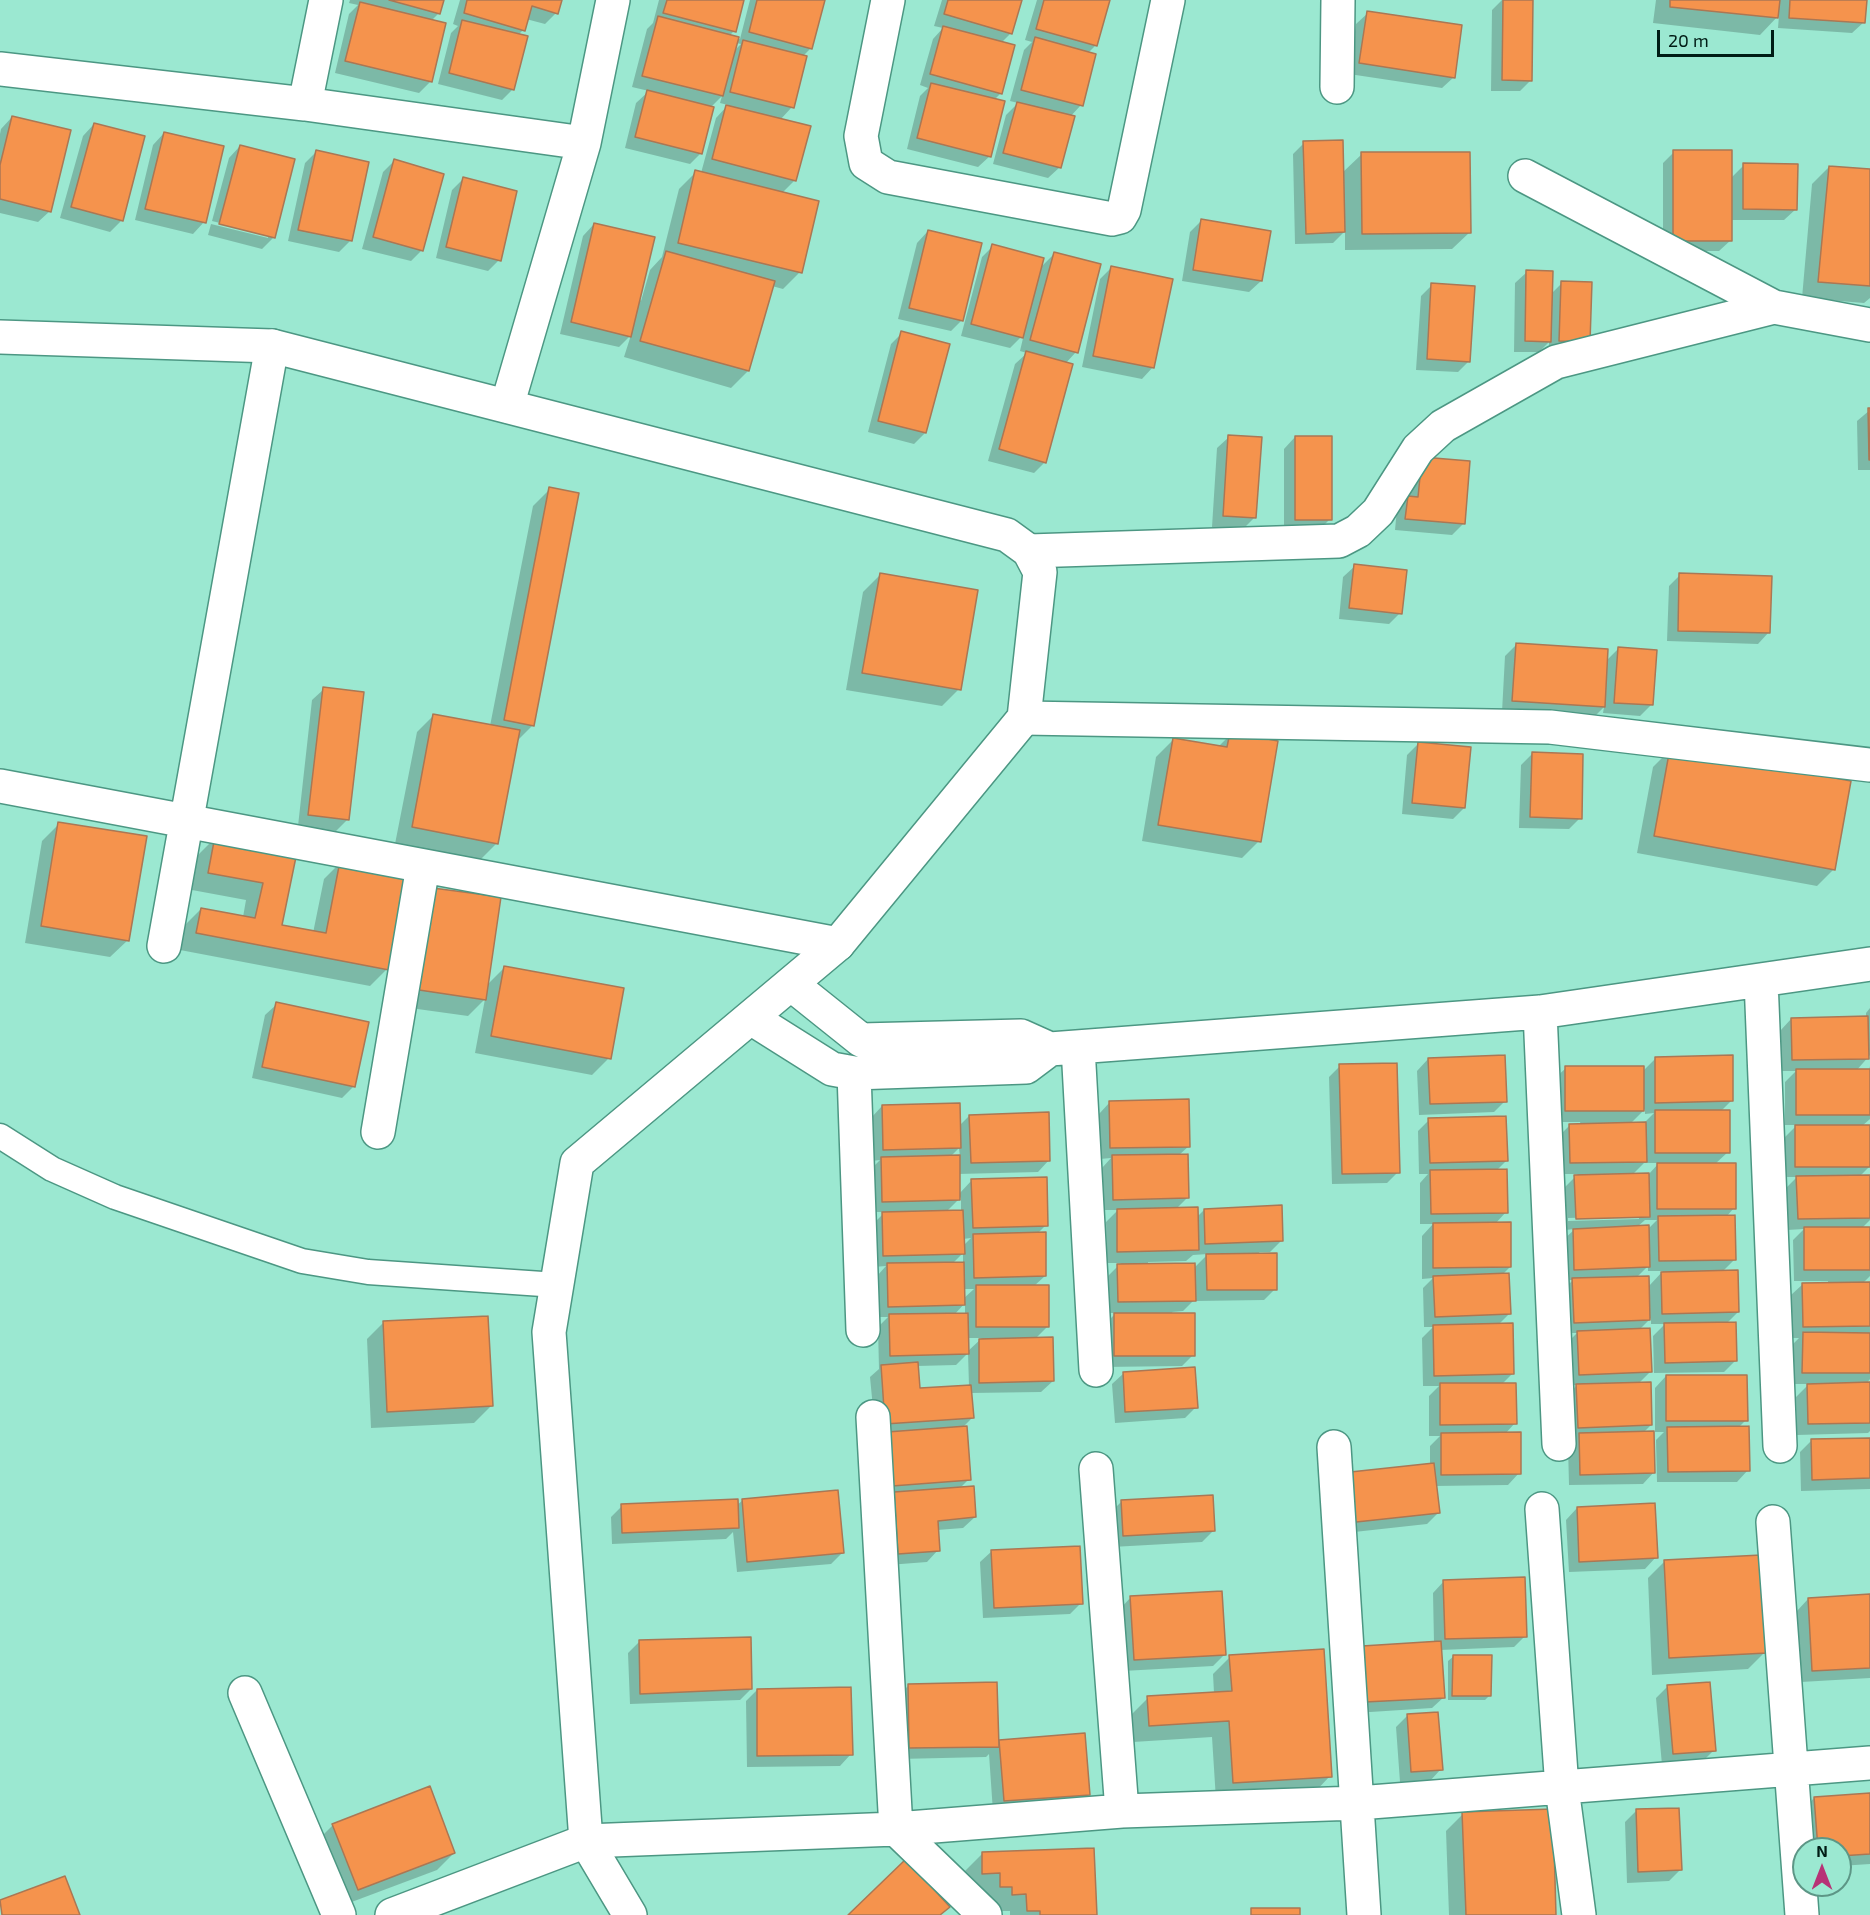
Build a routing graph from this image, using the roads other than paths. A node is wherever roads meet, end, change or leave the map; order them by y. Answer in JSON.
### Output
{"nodes":[{"id":1,"x":326,"y":0,"type":"edge"},
{"id":2,"x":612,"y":0,"type":"edge"},
{"id":3,"x":888,"y":0,"type":"edge"},
{"id":4,"x":1168,"y":0,"type":"edge"},
{"id":5,"x":1338,"y":0,"type":"edge"},
{"id":6,"x":0,"y":69,"type":"edge"},
{"id":7,"x":1337,"y":87,"type":"dead end"},
{"id":8,"x":305,"y":104,"type":"junction"},
{"id":9,"x":584,"y":143,"type":"junction"},
{"id":10,"x":1525,"y":176,"type":"dead end"},
{"id":11,"x":1774,"y":307,"type":"junction"},
{"id":12,"x":1870,"y":325,"type":"edge"},
{"id":13,"x":0,"y":337,"type":"edge"},
{"id":14,"x":272,"y":346,"type":"junction"},
{"id":15,"x":507,"y":406,"type":"junction"},
{"id":16,"x":1029,"y":551,"type":"junction"},
{"id":17,"x":1024,"y":717,"type":"junction"},
{"id":18,"x":1870,"y":765,"type":"edge"},
{"id":19,"x":0,"y":786,"type":"edge"},
{"id":20,"x":185,"y":821,"type":"junction"},
{"id":21,"x":423,"y":866,"type":"junction"},
{"id":22,"x":838,"y":944,"type":"junction"},
{"id":23,"x":164,"y":946,"type":"dead end"},
{"id":24,"x":1870,"y":964,"type":"edge"},
{"id":25,"x":1761,"y":980,"type":"junction"},
{"id":26,"x":791,"y":984,"type":"junction"},
{"id":27,"x":1540,"y":1012,"type":"junction"},
{"id":28,"x":750,"y":1018,"type":"junction"},
{"id":29,"x":1064,"y":1048,"type":"junction"},
{"id":30,"x":854,"y":1073,"type":"junction"},
{"id":31,"x":378,"y":1132,"type":"dead end"},
{"id":32,"x":0,"y":1136,"type":"edge"},
{"id":33,"x":557,"y":1285,"type":"junction"},
{"id":34,"x":863,"y":1330,"type":"dead end"},
{"id":35,"x":1096,"y":1370,"type":"dead end"},
{"id":36,"x":873,"y":1417,"type":"dead end"},
{"id":37,"x":1560,"y":1444,"type":"dead end"},
{"id":38,"x":1780,"y":1446,"type":"dead end"},
{"id":39,"x":1334,"y":1447,"type":"dead end"},
{"id":40,"x":1096,"y":1469,"type":"dead end"},
{"id":41,"x":1542,"y":1509,"type":"dead end"},
{"id":42,"x":1773,"y":1522,"type":"dead end"},
{"id":43,"x":245,"y":1693,"type":"dead end"},
{"id":44,"x":1870,"y":1762,"type":"edge"},
{"id":45,"x":1790,"y":1769,"type":"junction"},
{"id":46,"x":1562,"y":1788,"type":"junction"},
{"id":47,"x":1358,"y":1803,"type":"junction"},
{"id":48,"x":1122,"y":1810,"type":"junction"},
{"id":49,"x":896,"y":1828,"type":"junction"},
{"id":50,"x":586,"y":1841,"type":"junction"},
{"id":51,"x":339,"y":1915,"type":"edge"},
{"id":52,"x":392,"y":1915,"type":"edge"},
{"id":53,"x":630,"y":1915,"type":"edge"},
{"id":54,"x":985,"y":1915,"type":"edge"},
{"id":55,"x":1364,"y":1915,"type":"edge"},
{"id":56,"x":1579,"y":1915,"type":"edge"},
{"id":57,"x":1802,"y":1915,"type":"edge"}],
"edges":[{"from":1,"to":8,"type":"street"},
{"from":2,"to":9,"type":"street"},
{"from":3,"to":4,"type":"street"},
{"from":5,"to":7,"type":"street"},
{"from":6,"to":8,"type":"street"},
{"from":8,"to":9,"type":"street"},
{"from":9,"to":15,"type":"street"},
{"from":10,"to":11,"type":"street"},
{"from":11,"to":12,"type":"street"},
{"from":11,"to":16,"type":"street"},
{"from":13,"to":14,"type":"street"},
{"from":14,"to":15,"type":"street"},
{"from":14,"to":20,"type":"street"},
{"from":15,"to":16,"type":"street"},
{"from":16,"to":17,"type":"street"},
{"from":17,"to":18,"type":"street"},
{"from":17,"to":22,"type":"street"},
{"from":19,"to":20,"type":"street"},
{"from":20,"to":21,"type":"street"},
{"from":20,"to":23,"type":"street"},
{"from":21,"to":22,"type":"street"},
{"from":21,"to":31,"type":"street"},
{"from":22,"to":26,"type":"street"},
{"from":24,"to":25,"type":"street"},
{"from":25,"to":27,"type":"street"},
{"from":25,"to":38,"type":"street"},
{"from":26,"to":28,"type":"street"},
{"from":26,"to":29,"type":"street"},
{"from":27,"to":29,"type":"street"},
{"from":27,"to":37,"type":"street"},
{"from":28,"to":30,"type":"street"},
{"from":28,"to":33,"type":"street"},
{"from":29,"to":30,"type":"street"},
{"from":29,"to":35,"type":"street"},
{"from":30,"to":34,"type":"street"},
{"from":32,"to":33,"type":"lane"},
{"from":33,"to":50,"type":"street"},
{"from":36,"to":49,"type":"street"},
{"from":39,"to":47,"type":"street"},
{"from":40,"to":48,"type":"street"},
{"from":41,"to":46,"type":"street"},
{"from":42,"to":45,"type":"street"},
{"from":43,"to":51,"type":"street"},
{"from":44,"to":45,"type":"street"},
{"from":45,"to":46,"type":"street"},
{"from":45,"to":57,"type":"street"},
{"from":46,"to":47,"type":"street"},
{"from":46,"to":56,"type":"street"},
{"from":47,"to":48,"type":"street"},
{"from":47,"to":55,"type":"street"},
{"from":48,"to":49,"type":"street"},
{"from":49,"to":50,"type":"street"},
{"from":49,"to":54,"type":"street"},
{"from":50,"to":52,"type":"street"},
{"from":50,"to":53,"type":"street"}]}
